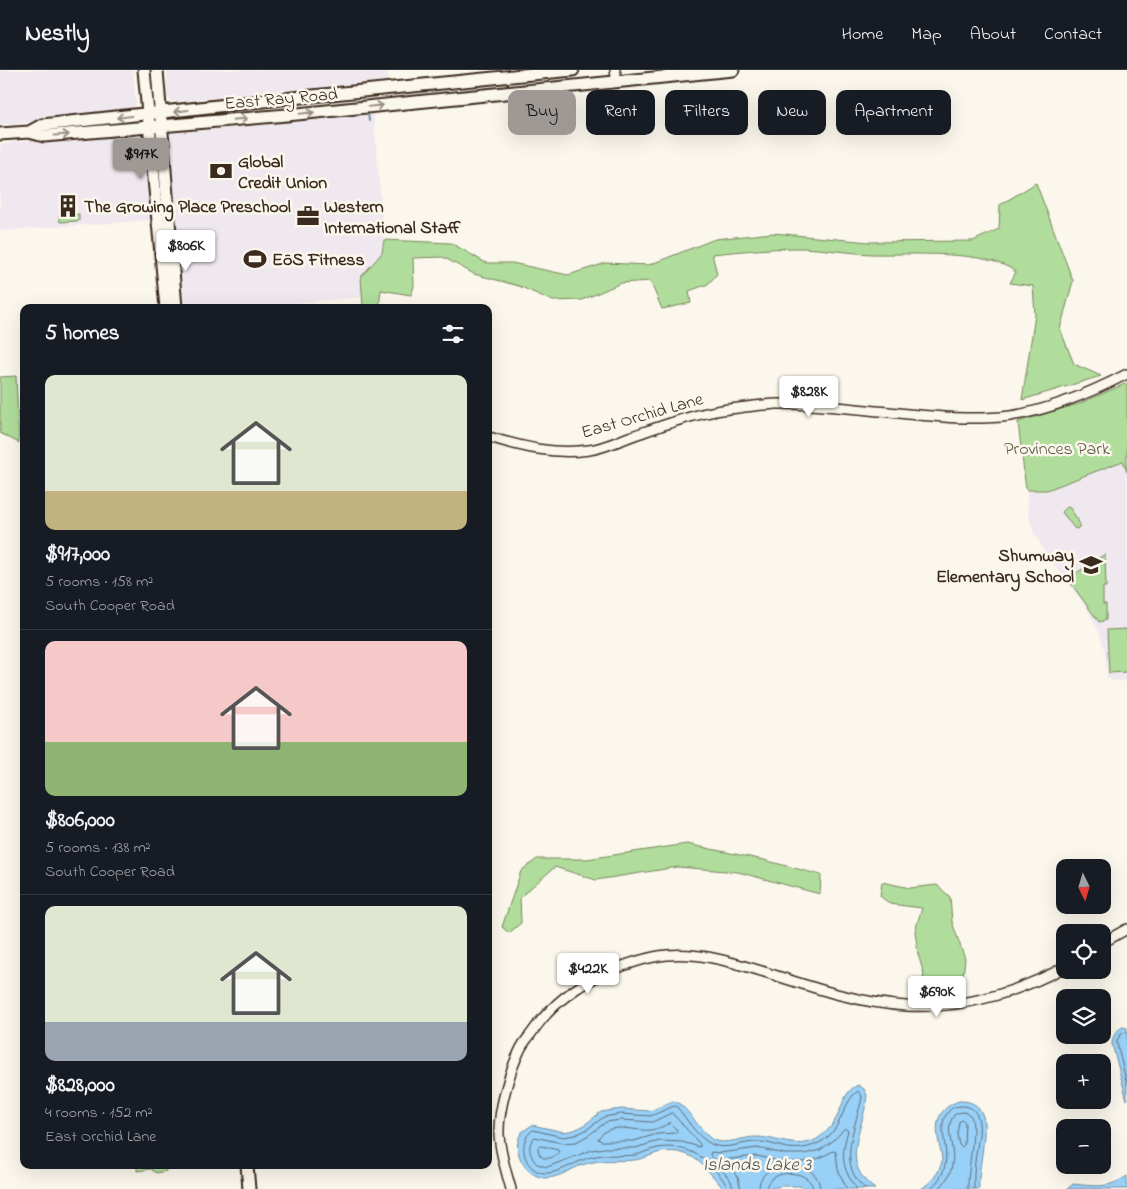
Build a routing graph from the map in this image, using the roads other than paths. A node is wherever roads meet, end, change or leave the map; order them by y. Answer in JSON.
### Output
{"nodes":[{"id":1,"x":144,"y":70,"type":"edge"},
{"id":2,"x":156,"y":70,"type":"edge"},
{"id":3,"x":573,"y":70,"type":"edge"},
{"id":4,"x":733,"y":70,"type":"edge"},
{"id":5,"x":616,"y":76,"type":"edge"},
{"id":6,"x":327,"y":94,"type":"junction"},
{"id":7,"x":328,"y":111,"type":"junction"},
{"id":8,"x":160,"y":113,"type":"junction"},
{"id":9,"x":148,"y":114,"type":"junction"},
{"id":10,"x":155,"y":127,"type":"junction"},
{"id":11,"x":29,"y":132,"type":"junction"},
{"id":12,"x":0,"y":134,"type":"edge"},
{"id":13,"x":168,"y":299,"type":"edge"},
{"id":14,"x":1127,"y":374,"type":"edge"},
{"id":15,"x":492,"y":438,"type":"edge"},
{"id":16,"x":1127,"y":928,"type":"edge"},
{"id":17,"x":1111,"y":938,"type":"edge"},
{"id":18,"x":1056,"y":972,"type":"edge"},
{"id":19,"x":498,"y":1133,"type":"junction"},
{"id":20,"x":492,"y":1134,"type":"edge"},
{"id":21,"x":247,"y":1169,"type":"edge"},
{"id":22,"x":249,"y":1189,"type":"edge"},
{"id":23,"x":511,"y":1189,"type":"edge"}],
"edges":[{"from":1,"to":9,"type":"main road"},
{"from":2,"to":8,"type":"main road"},
{"from":3,"to":6,"type":"main road","name":"East Ray Road"},
{"from":4,"to":5,"type":"main road","name":"East Ray Road"},
{"from":7,"to":5,"type":"main road","name":"East Ray Road","one_way":true},
{"from":6,"to":7,"type":"main road"},
{"from":6,"to":8,"type":"main road","name":"East Ray Road","one_way":true},
{"from":10,"to":7,"type":"main road","name":"East Ray Road","one_way":true},
{"from":8,"to":9,"type":"main road","name":"East Ray Road"},
{"from":8,"to":10,"type":"main road"},
{"from":9,"to":10,"type":"main road"},
{"from":9,"to":11,"type":"main road","name":"East Ray Road","one_way":true},
{"from":11,"to":10,"type":"main road","name":"East Ray Road","one_way":true},
{"from":10,"to":13,"type":"main road"},
{"from":11,"to":12,"type":"main road"},
{"from":14,"to":15,"type":"street","name":"East Orchid Lane"},
{"from":16,"to":17,"type":"street"},
{"from":18,"to":19,"type":"street"},
{"from":19,"to":20,"type":"street"},
{"from":19,"to":23,"type":"street"},
{"from":21,"to":22,"type":"main road"}]}
